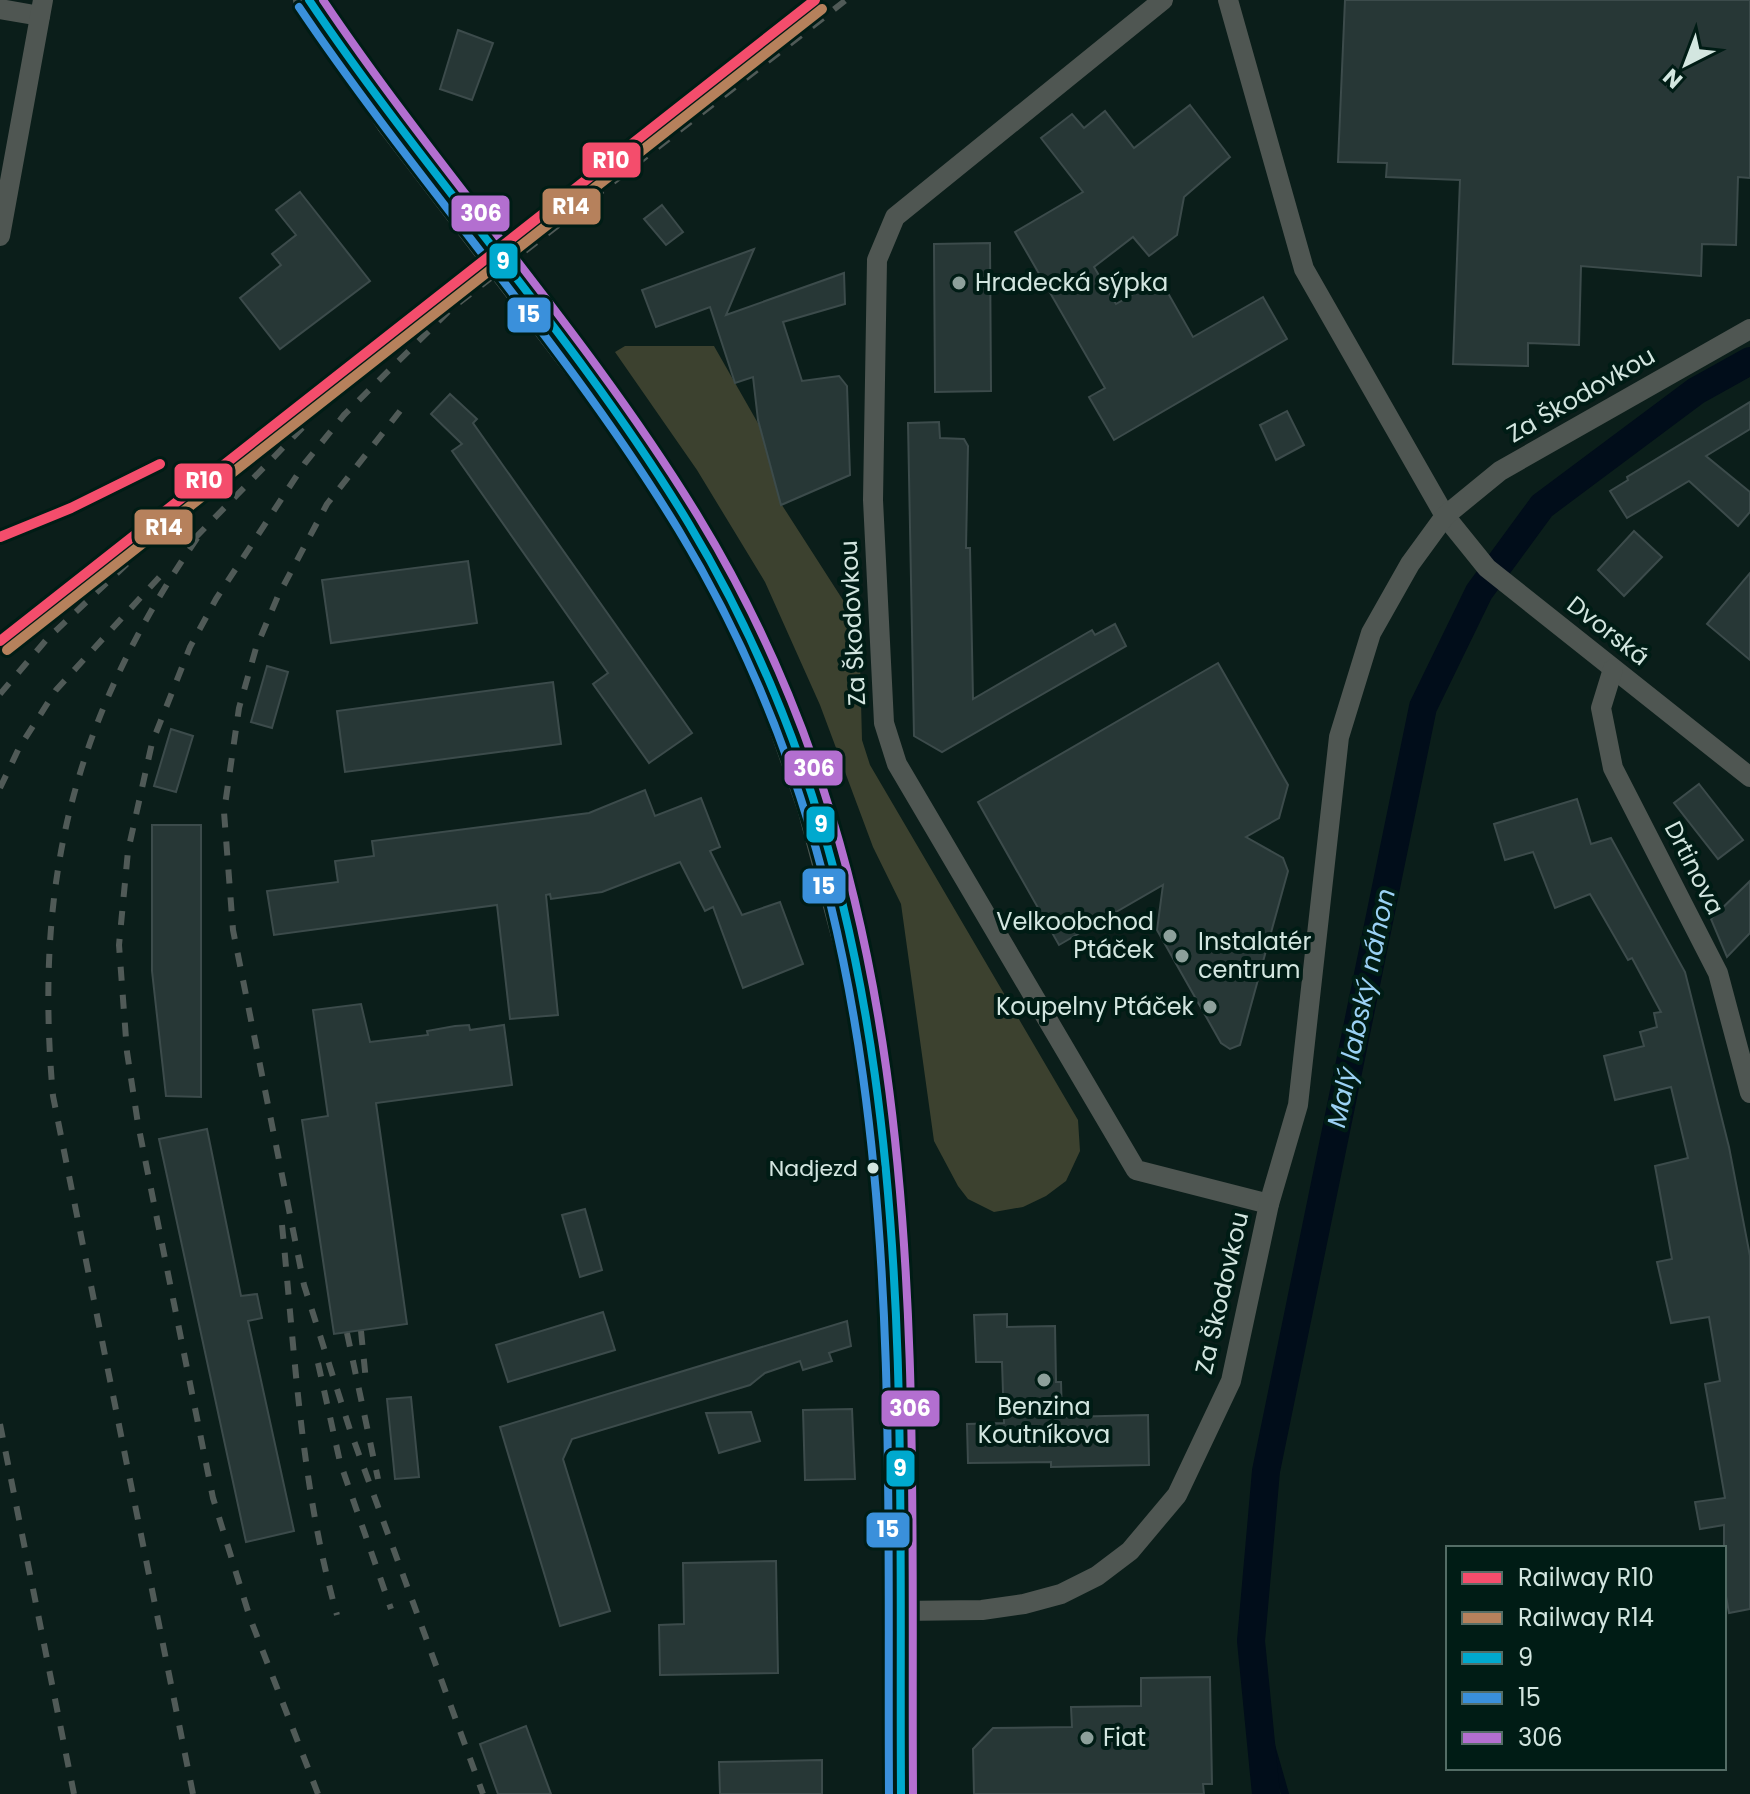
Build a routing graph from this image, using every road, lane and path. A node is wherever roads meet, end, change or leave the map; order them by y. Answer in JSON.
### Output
{"nodes":[{"id":1,"x":309,"y":0,"type":"edge"},
{"id":2,"x":1163,"y":0,"type":"edge"},
{"id":3,"x":1228,"y":0,"type":"edge"},
{"id":4,"x":42,"y":8,"type":"edge"},
{"id":5,"x":0,"y":9,"type":"edge"},
{"id":6,"x":0,"y":236,"type":"edge"},
{"id":7,"x":1750,"y":329,"type":"edge"},
{"id":8,"x":1445,"y":516,"type":"junction"},
{"id":9,"x":1613,"y":669,"type":"junction"},
{"id":10,"x":1750,"y":777,"type":"edge"},
{"id":11,"x":1750,"y":1093,"type":"edge"},
{"id":12,"x":1269,"y":1204,"type":"junction"},
{"id":13,"x":899,"y":1611,"type":"junction"},
{"id":14,"x":901,"y":1794,"type":"edge"}],
"edges":[{"from":1,"to":13,"type":"main road","bridge":true},
{"from":2,"to":12,"type":"street","name":"Za Škodovkou"},
{"from":3,"to":8,"type":"street"},
{"from":4,"to":5,"type":"street"},
{"from":4,"to":6,"type":"street"},
{"from":7,"to":8,"type":"street","name":"Za Škodovkou"},
{"from":8,"to":9,"type":"street","name":"Dvorská"},
{"from":8,"to":12,"type":"street","name":"Za Škodovkou"},
{"from":9,"to":10,"type":"street","name":"Dvorská"},
{"from":9,"to":11,"type":"street","name":"Drtinova"},
{"from":12,"to":13,"type":"street","name":"Za Škodovkou"},
{"from":13,"to":14,"type":"main road"}]}
